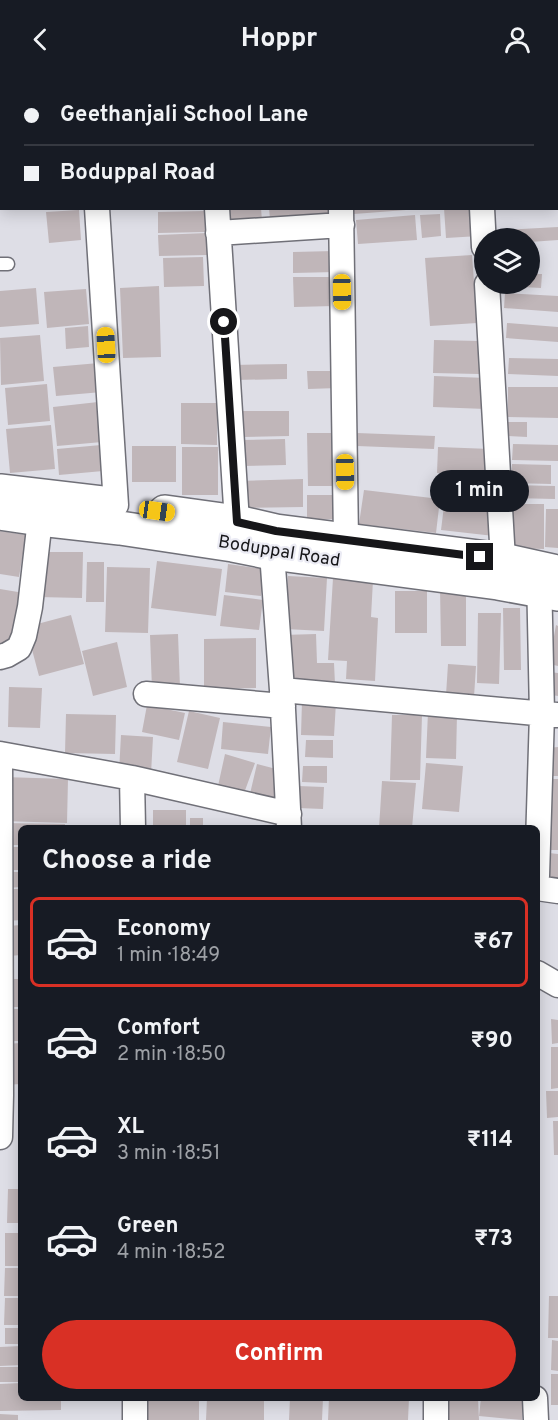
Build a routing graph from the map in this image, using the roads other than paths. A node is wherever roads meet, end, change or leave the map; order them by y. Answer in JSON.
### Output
{"nodes":[{"id":1,"x":97,"y":210,"type":"edge"},
{"id":2,"x":217,"y":210,"type":"edge"},
{"id":3,"x":482,"y":210,"type":"edge"},
{"id":4,"x":341,"y":217,"type":"edge"},
{"id":5,"x":483,"y":228,"type":"edge"},
{"id":6,"x":218,"y":232,"type":"junction"},
{"id":7,"x":488,"y":294,"type":"edge"},
{"id":8,"x":0,"y":491,"type":"edge"},
{"id":9,"x":116,"y":505,"type":"junction"},
{"id":10,"x":0,"y":513,"type":"edge"},
{"id":11,"x":40,"y":519,"type":"junction"},
{"id":12,"x":237,"y":522,"type":"junction"},
{"id":13,"x":346,"y":539,"type":"junction"},
{"id":14,"x":272,"y":553,"type":"junction"},
{"id":15,"x":503,"y":560,"type":"junction"},
{"id":16,"x":549,"y":582,"type":"edge"},
{"id":17,"x":0,"y":657,"type":"edge"},
{"id":18,"x":146,"y":694,"type":"dead end"},
{"id":19,"x":282,"y":698,"type":"junction"},
{"id":20,"x":550,"y":715,"type":"edge"},
{"id":21,"x":0,"y":754,"type":"edge"},
{"id":22,"x":132,"y":778,"type":"junction"},
{"id":23,"x":289,"y":821,"type":"edge"},
{"id":24,"x":133,"y":825,"type":"edge"},
{"id":25,"x":540,"y":839,"type":"edge"},
{"id":26,"x":540,"y":888,"type":"edge"},
{"id":27,"x":558,"y":891,"type":"edge"},
{"id":28,"x":540,"y":975,"type":"edge"},
{"id":29,"x":558,"y":985,"type":"edge"},
{"id":30,"x":8,"y":1095,"type":"edge"},
{"id":31,"x":0,"y":1137,"type":"edge"},
{"id":32,"x":135,"y":1401,"type":"edge"},
{"id":33,"x":436,"y":1401,"type":"edge"},
{"id":34,"x":535,"y":1401,"type":"edge"},
{"id":35,"x":135,"y":1420,"type":"edge"},
{"id":36,"x":436,"y":1420,"type":"edge"},
{"id":37,"x":536,"y":1420,"type":"edge"}],
"edges":[{"from":1,"to":9,"type":"street"},
{"from":2,"to":6,"type":"street"},
{"from":3,"to":5,"type":"street"},
{"from":4,"to":6,"type":"street"},
{"from":4,"to":13,"type":"street"},
{"from":6,"to":12,"type":"street"},
{"from":7,"to":15,"type":"street"},
{"from":8,"to":9,"type":"street","name":"Boduppal Road"},
{"from":9,"to":12,"type":"street","name":"Boduppal Road"},
{"from":10,"to":11,"type":"street","name":"Boduppal Road"},
{"from":11,"to":14,"type":"street","name":"Boduppal Road"},
{"from":11,"to":17,"type":"street"},
{"from":12,"to":13,"type":"street","name":"Boduppal Road"},
{"from":13,"to":15,"type":"street","name":"Boduppal Road"},
{"from":14,"to":16,"type":"street","name":"Boduppal Road"},
{"from":14,"to":19,"type":"street"},
{"from":15,"to":16,"type":"street","name":"Boduppal Road"},
{"from":16,"to":20,"type":"street"},
{"from":18,"to":19,"type":"street"},
{"from":19,"to":20,"type":"street"},
{"from":19,"to":23,"type":"street"},
{"from":20,"to":25,"type":"street"},
{"from":21,"to":22,"type":"street"},
{"from":21,"to":30,"type":"street"},
{"from":22,"to":23,"type":"street"},
{"from":22,"to":24,"type":"street"},
{"from":26,"to":27,"type":"street"},
{"from":28,"to":29,"type":"street"},
{"from":30,"to":31,"type":"street"},
{"from":32,"to":35,"type":"street"},
{"from":33,"to":36,"type":"street"},
{"from":34,"to":37,"type":"street"}]}
